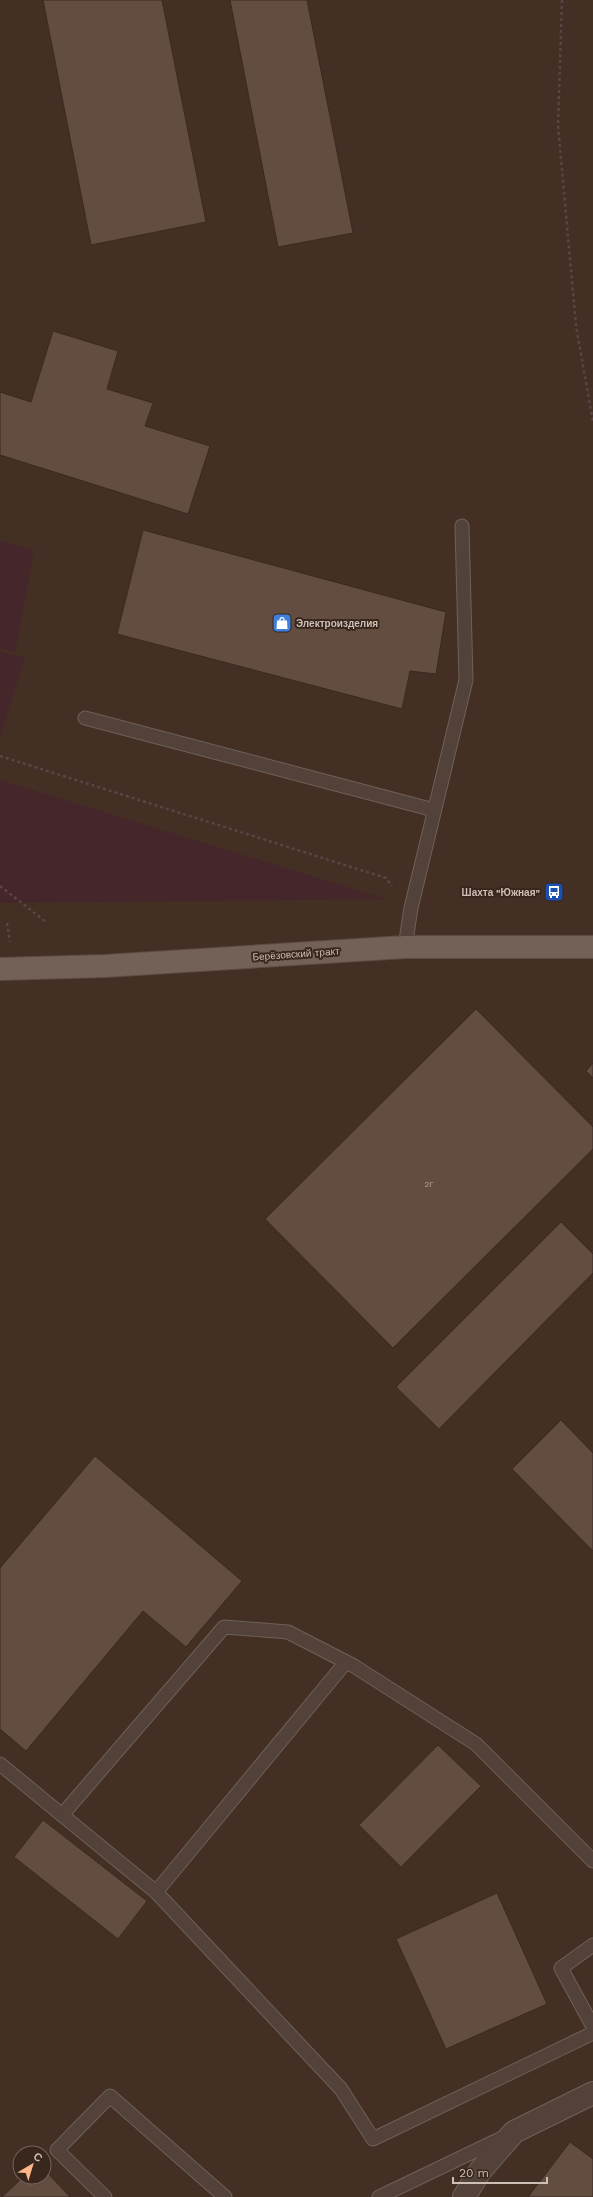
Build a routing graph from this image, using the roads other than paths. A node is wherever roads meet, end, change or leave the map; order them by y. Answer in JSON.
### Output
{"nodes":[{"id":1,"x":462,"y":526,"type":"dead end"},
{"id":2,"x":85,"y":718,"type":"dead end"},
{"id":3,"x":434,"y":810,"type":"junction"},
{"id":4,"x":405,"y":947,"type":"junction"},
{"id":5,"x":593,"y":947,"type":"edge"},
{"id":6,"x":0,"y":969,"type":"edge"},
{"id":7,"x":346,"y":1662,"type":"junction"},
{"id":8,"x":0,"y":1764,"type":"edge"},
{"id":9,"x":62,"y":1815,"type":"junction"},
{"id":10,"x":593,"y":1861,"type":"edge"},
{"id":11,"x":156,"y":1892,"type":"junction"},
{"id":12,"x":593,"y":1945,"type":"edge"},
{"id":13,"x":593,"y":2027,"type":"edge"},
{"id":14,"x":593,"y":2033,"type":"edge"},
{"id":15,"x":593,"y":2093,"type":"edge"},
{"id":16,"x":514,"y":2132,"type":"junction"},
{"id":17,"x":105,"y":2197,"type":"edge"},
{"id":18,"x":225,"y":2197,"type":"edge"},
{"id":19,"x":379,"y":2197,"type":"edge"},
{"id":20,"x":464,"y":2197,"type":"edge"}],
"edges":[{"from":1,"to":3,"type":"lane"},
{"from":2,"to":3,"type":"lane"},
{"from":3,"to":4,"type":"lane"},
{"from":4,"to":5,"type":"main road","name":"Берёзовский тракт"},
{"from":4,"to":6,"type":"main road","name":"Берёзовский тракт"},
{"from":7,"to":9,"type":"lane"},
{"from":7,"to":10,"type":"lane"},
{"from":7,"to":11,"type":"lane"},
{"from":8,"to":9,"type":"lane"},
{"from":9,"to":11,"type":"lane"},
{"from":11,"to":14,"type":"lane"},
{"from":12,"to":13,"type":"lane"},
{"from":15,"to":16,"type":"street"},
{"from":16,"to":19,"type":"lane"},
{"from":16,"to":20,"type":"street"},
{"from":17,"to":18,"type":"lane"}]}
